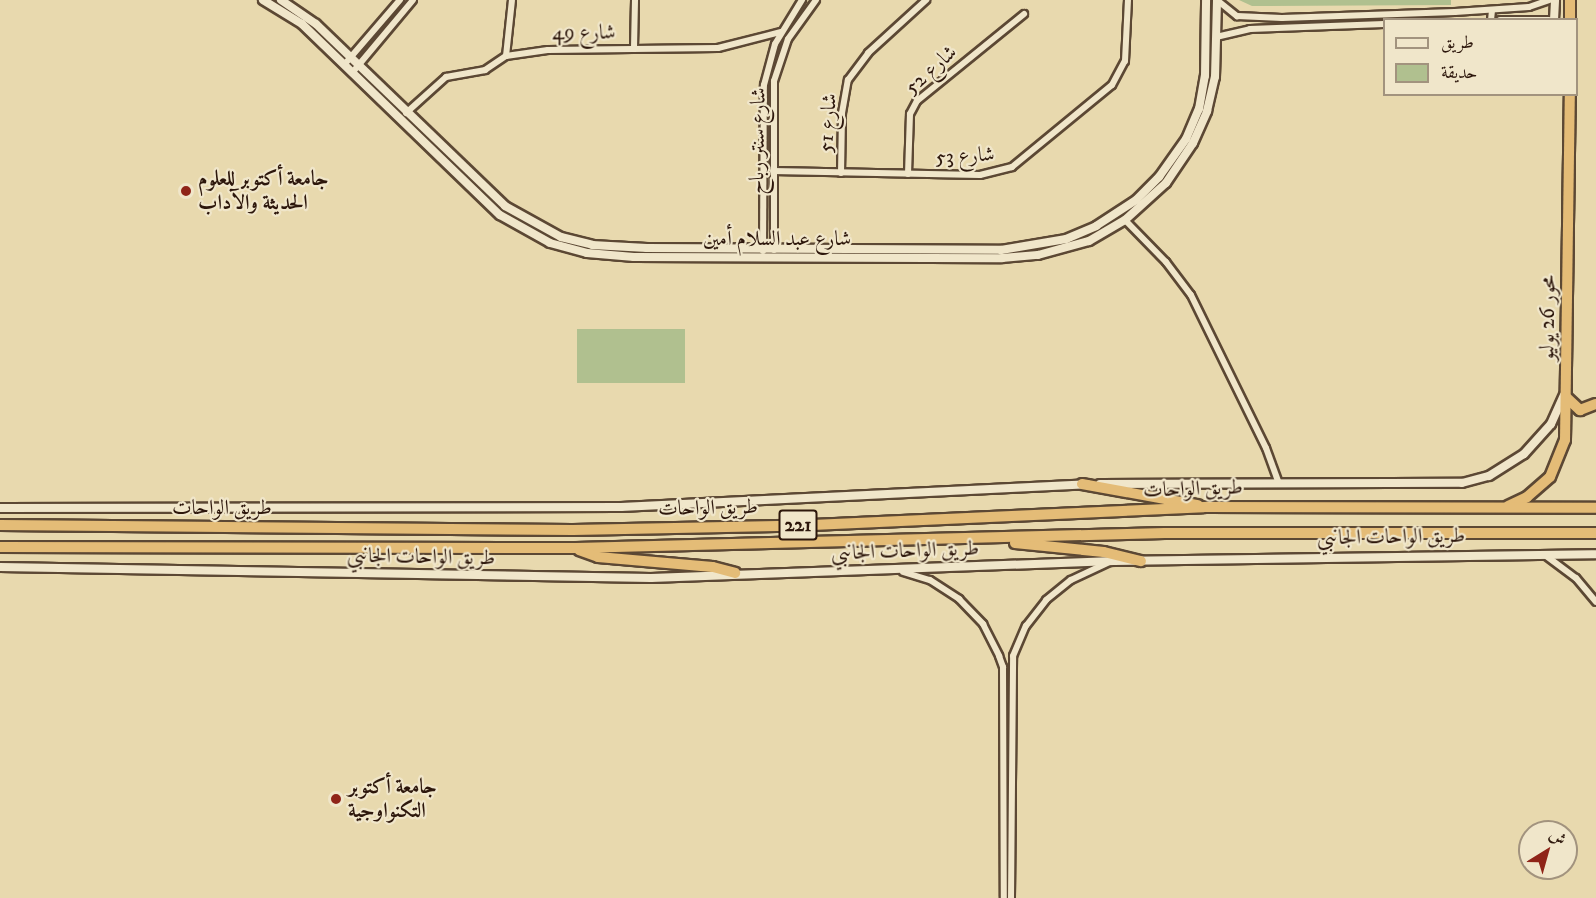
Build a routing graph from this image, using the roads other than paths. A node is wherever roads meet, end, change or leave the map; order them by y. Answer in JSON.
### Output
{"nodes":[{"id":1,"x":263,"y":0,"type":"edge"},
{"id":2,"x":281,"y":0,"type":"edge"},
{"id":3,"x":400,"y":0,"type":"edge"},
{"id":4,"x":413,"y":0,"type":"edge"},
{"id":5,"x":512,"y":0,"type":"edge"},
{"id":6,"x":635,"y":0,"type":"edge"},
{"id":7,"x":802,"y":0,"type":"edge"},
{"id":8,"x":816,"y":0,"type":"edge"},
{"id":9,"x":926,"y":0,"type":"edge"},
{"id":10,"x":1128,"y":0,"type":"edge"},
{"id":11,"x":1206,"y":0,"type":"edge"},
{"id":12,"x":1217,"y":0,"type":"edge"},
{"id":13,"x":1549,"y":0,"type":"edge"},
{"id":14,"x":1555,"y":0,"type":"edge"},
{"id":15,"x":1570,"y":0,"type":"edge"},
{"id":16,"x":1492,"y":10,"type":"junction"},
{"id":17,"x":1024,"y":14,"type":"dead end"},
{"id":18,"x":1282,"y":18,"type":"junction"},
{"id":19,"x":1491,"y":18,"type":"edge"},
{"id":20,"x":1554,"y":18,"type":"edge"},
{"id":21,"x":1570,"y":18,"type":"edge"},
{"id":22,"x":1383,"y":24,"type":"edge"},
{"id":23,"x":1282,"y":27,"type":"junction"},
{"id":24,"x":781,"y":32,"type":"junction"},
{"id":25,"x":1211,"y":37,"type":"junction"},
{"id":26,"x":634,"y":48,"type":"junction"},
{"id":27,"x":506,"y":56,"type":"junction"},
{"id":28,"x":347,"y":62,"type":"junction"},
{"id":29,"x":355,"y":70,"type":"junction"},
{"id":30,"x":1570,"y":96,"type":"edge"},
{"id":31,"x":405,"y":113,"type":"junction"},
{"id":32,"x":763,"y":149,"type":"junction"},
{"id":33,"x":773,"y":149,"type":"junction"},
{"id":34,"x":773,"y":171,"type":"junction"},
{"id":35,"x":841,"y":173,"type":"junction"},
{"id":36,"x":908,"y":174,"type":"junction"},
{"id":37,"x":1125,"y":220,"type":"junction"},
{"id":38,"x":763,"y":252,"type":"junction"},
{"id":39,"x":774,"y":253,"type":"junction"},
{"id":40,"x":1002,"y":254,"type":"junction"},
{"id":41,"x":1567,"y":392,"type":"junction"},
{"id":42,"x":1596,"y":404,"type":"edge"},
{"id":43,"x":1278,"y":481,"type":"junction"},
{"id":44,"x":1083,"y":484,"type":"junction"},
{"id":45,"x":1204,"y":507,"type":"junction"},
{"id":46,"x":0,"y":508,"type":"edge"},
{"id":47,"x":1498,"y":508,"type":"junction"},
{"id":48,"x":1596,"y":508,"type":"edge"},
{"id":49,"x":0,"y":525,"type":"edge"},
{"id":50,"x":110,"y":527,"type":"junction"},
{"id":51,"x":138,"y":527,"type":"junction"},
{"id":52,"x":1596,"y":533,"type":"edge"},
{"id":53,"x":1003,"y":539,"type":"junction"},
{"id":54,"x":0,"y":547,"type":"edge"},
{"id":55,"x":106,"y":547,"type":"junction"},
{"id":56,"x":140,"y":547,"type":"junction"},
{"id":57,"x":576,"y":548,"type":"junction"},
{"id":58,"x":1544,"y":554,"type":"junction"},
{"id":59,"x":1596,"y":554,"type":"edge"},
{"id":60,"x":1114,"y":561,"type":"junction"},
{"id":61,"x":1141,"y":561,"type":"junction"},
{"id":62,"x":0,"y":567,"type":"edge"},
{"id":63,"x":896,"y":570,"type":"junction"},
{"id":64,"x":735,"y":573,"type":"junction"},
{"id":65,"x":1596,"y":602,"type":"edge"},
{"id":66,"x":1004,"y":898,"type":"edge"},
{"id":67,"x":1011,"y":898,"type":"edge"}],
"edges":[{"from":1,"to":28,"type":"street","name":"شارع عبد السلام أمين"},
{"from":2,"to":28,"type":"street","name":"شارع عبد السلام أمين"},
{"from":3,"to":28,"type":"street"},
{"from":4,"to":29,"type":"street"},
{"from":5,"to":27,"type":"street"},
{"from":6,"to":26,"type":"street"},
{"from":7,"to":24,"type":"street","name":"شارع سنتر رباح"},
{"from":8,"to":33,"type":"street","name":"شارع سنتر رباح"},
{"from":9,"to":35,"type":"street","name":"شارع 51"},
{"from":10,"to":36,"type":"street","name":"شارع 53"},
{"from":11,"to":25,"type":"street","name":"شارع عبد السلام أمين"},
{"from":12,"to":18,"type":"street"},
{"from":12,"to":25,"type":"street","name":"شارع عبد السلام أمين"},
{"from":13,"to":16,"type":"street"},
{"from":14,"to":20,"type":"street"},
{"from":15,"to":21,"type":"highway"},
{"from":16,"to":18,"type":"street"},
{"from":16,"to":19,"type":"street"},
{"from":17,"to":36,"type":"street","name":"شارع 52"},
{"from":18,"to":23,"type":"street"},
{"from":22,"to":23,"type":"street"},
{"from":23,"to":25,"type":"street"},
{"from":24,"to":26,"type":"street","name":"شارع 49"},
{"from":24,"to":32,"type":"street","name":"شارع سنتر رباح"},
{"from":25,"to":37,"type":"street","name":"شارع عبد السلام أمين"},
{"from":25,"to":40,"type":"street","name":"شارع عبد السلام أمين"},
{"from":26,"to":27,"type":"street","name":"شارع 49"},
{"from":27,"to":31,"type":"street","name":"شارع 49"},
{"from":28,"to":29,"type":"street","name":"شارع عبد السلام أمين"},
{"from":29,"to":31,"type":"street","name":"شارع عبد السلام أمين"},
{"from":29,"to":38,"type":"street","name":"شارع عبد السلام أمين"},
{"from":30,"to":41,"type":"highway","name":"محور 26 يوليو"},
{"from":31,"to":38,"type":"street","name":"شارع عبد السلام أمين"},
{"from":32,"to":33,"type":"street"},
{"from":32,"to":38,"type":"street","name":"شارع سنتر رباح"},
{"from":33,"to":34,"type":"street","name":"شارع سنتر رباح"},
{"from":34,"to":35,"type":"street","name":"شارع 53"},
{"from":34,"to":39,"type":"street","name":"شارع سنتر رباح"},
{"from":35,"to":36,"type":"street","name":"شارع 53"},
{"from":37,"to":40,"type":"street","name":"شارع عبد السلام أمين"},
{"from":37,"to":43,"type":"street"},
{"from":38,"to":39,"type":"street","name":"شارع عبد السلام أمين"},
{"from":39,"to":40,"type":"street","name":"شارع عبد السلام أمين"},
{"from":41,"to":42,"type":"highway"},
{"from":41,"to":43,"type":"street"},
{"from":41,"to":47,"type":"highway","name":"محور 26 يوليو"},
{"from":43,"to":44,"type":"street"},
{"from":44,"to":45,"type":"highway"},
{"from":44,"to":46,"type":"street"},
{"from":45,"to":47,"type":"highway","name":"طريق الواحات","number":"221"},
{"from":45,"to":51,"type":"highway","name":"طريق الواحات","number":"221"},
{"from":47,"to":48,"type":"highway","name":"طريق الواحات","number":"221"},
{"from":49,"to":50,"type":"highway","name":"طريق الواحات","number":"221"},
{"from":50,"to":51,"type":"highway","name":"طريق الواحات","number":"221"},
{"from":50,"to":55,"type":"highway"},
{"from":51,"to":56,"type":"highway"},
{"from":52,"to":53,"type":"highway","name":"طريق الواحات","number":"221"},
{"from":53,"to":57,"type":"highway","name":"طريق الواحات","number":"221"},
{"from":53,"to":61,"type":"highway"},
{"from":54,"to":55,"type":"highway","name":"طريق الواحات","number":"221"},
{"from":55,"to":56,"type":"highway","name":"طريق الواحات","number":"221"},
{"from":56,"to":57,"type":"highway","name":"طريق الواحات","number":"221"},
{"from":57,"to":64,"type":"highway"},
{"from":58,"to":59,"type":"street","name":"طريق الواحات الجانبي"},
{"from":58,"to":61,"type":"street","name":"طريق الواحات الجانبي"},
{"from":58,"to":65,"type":"street"},
{"from":60,"to":61,"type":"street","name":"طريق الواحات الجانبي"},
{"from":60,"to":63,"type":"street","name":"طريق الواحات الجانبي"},
{"from":60,"to":67,"type":"street"},
{"from":62,"to":64,"type":"street","name":"طريق الواحات الجانبي"},
{"from":63,"to":64,"type":"street","name":"طريق الواحات الجانبي"},
{"from":63,"to":66,"type":"street"}]}
